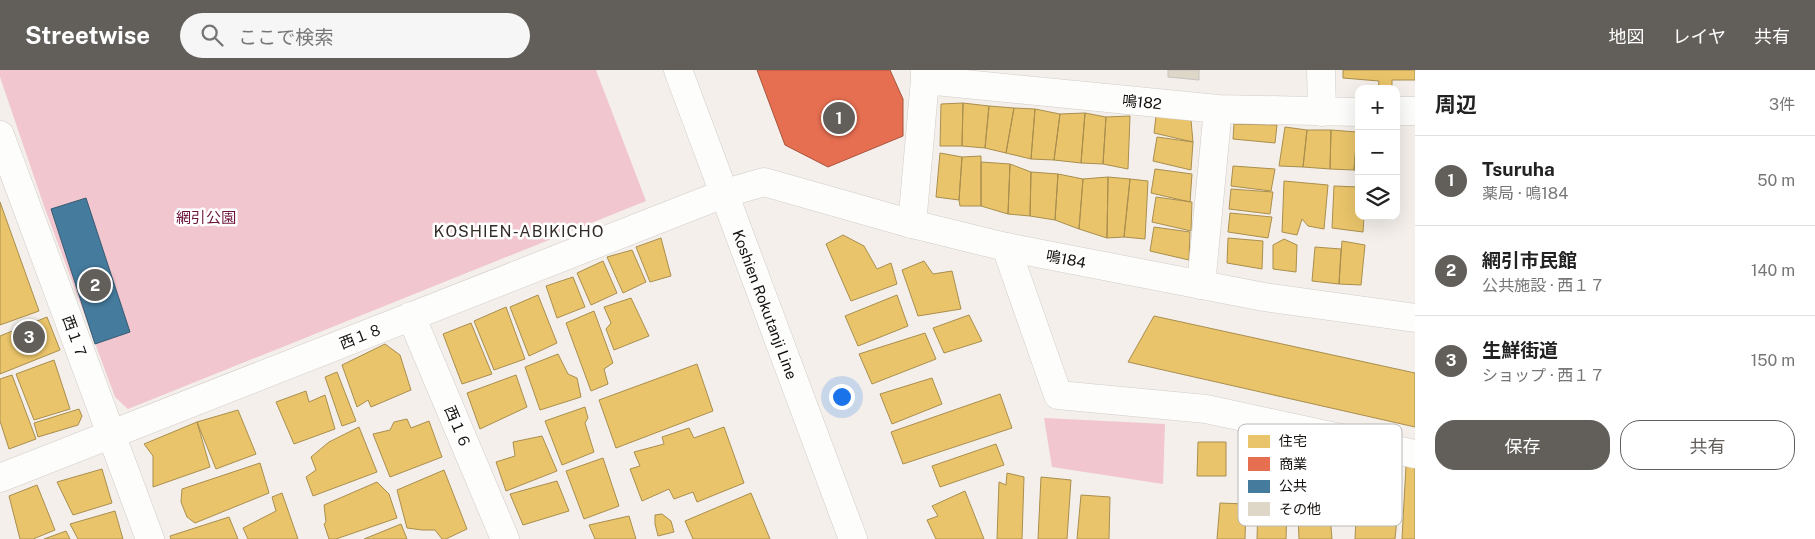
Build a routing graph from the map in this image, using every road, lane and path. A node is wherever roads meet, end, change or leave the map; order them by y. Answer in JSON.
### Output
{"nodes":[{"id":1,"x":678,"y":70,"type":"edge"},
{"id":2,"x":1320,"y":70,"type":"edge"},
{"id":3,"x":925,"y":75,"type":"edge"},
{"id":4,"x":1218,"y":109,"type":"junction"},
{"id":5,"x":1400,"y":111,"type":"edge"},
{"id":6,"x":1415,"y":111,"type":"edge"},
{"id":7,"x":1322,"y":112,"type":"junction"},
{"id":8,"x":1355,"y":112,"type":"edge"},
{"id":9,"x":0,"y":135,"type":"edge"},
{"id":10,"x":723,"y":194,"type":"junction"},
{"id":11,"x":912,"y":224,"type":"junction"},
{"id":12,"x":1006,"y":247,"type":"junction"},
{"id":13,"x":1202,"y":285,"type":"junction"},
{"id":14,"x":411,"y":316,"type":"junction"},
{"id":15,"x":1415,"y":318,"type":"edge"},
{"id":16,"x":1276,"y":424,"type":"edge"},
{"id":17,"x":111,"y":434,"type":"junction"},
{"id":18,"x":1402,"y":451,"type":"edge"},
{"id":19,"x":1415,"y":454,"type":"edge"},
{"id":20,"x":0,"y":478,"type":"edge"},
{"id":21,"x":150,"y":539,"type":"edge"},
{"id":22,"x":505,"y":539,"type":"edge"},
{"id":23,"x":853,"y":539,"type":"edge"}],
"edges":[{"from":1,"to":10,"type":"street","name":"Koshien Rokutanji Line"},
{"from":2,"to":7,"type":"street"},
{"from":3,"to":4,"type":"street","name":"鳴182"},
{"from":3,"to":11,"type":"street"},
{"from":4,"to":7,"type":"street","name":"鳴182"},
{"from":4,"to":13,"type":"street"},
{"from":5,"to":6,"type":"street"},
{"from":7,"to":8,"type":"street","name":"鳴182"},
{"from":9,"to":17,"type":"street","name":"西１７"},
{"from":10,"to":11,"type":"street","name":"鳴184"},
{"from":10,"to":14,"type":"street","name":"西１８"},
{"from":10,"to":23,"type":"street","name":"Koshien Rokutanji Line"},
{"from":11,"to":12,"type":"street","name":"鳴184"},
{"from":12,"to":13,"type":"street","name":"鳴184"},
{"from":12,"to":16,"type":"street"},
{"from":13,"to":15,"type":"street","name":"鳴184"},
{"from":14,"to":17,"type":"street","name":"西１８"},
{"from":14,"to":22,"type":"street","name":"西１６"},
{"from":17,"to":20,"type":"street","name":"西１８"},
{"from":17,"to":21,"type":"street","name":"西１７"},
{"from":18,"to":19,"type":"street"}]}
